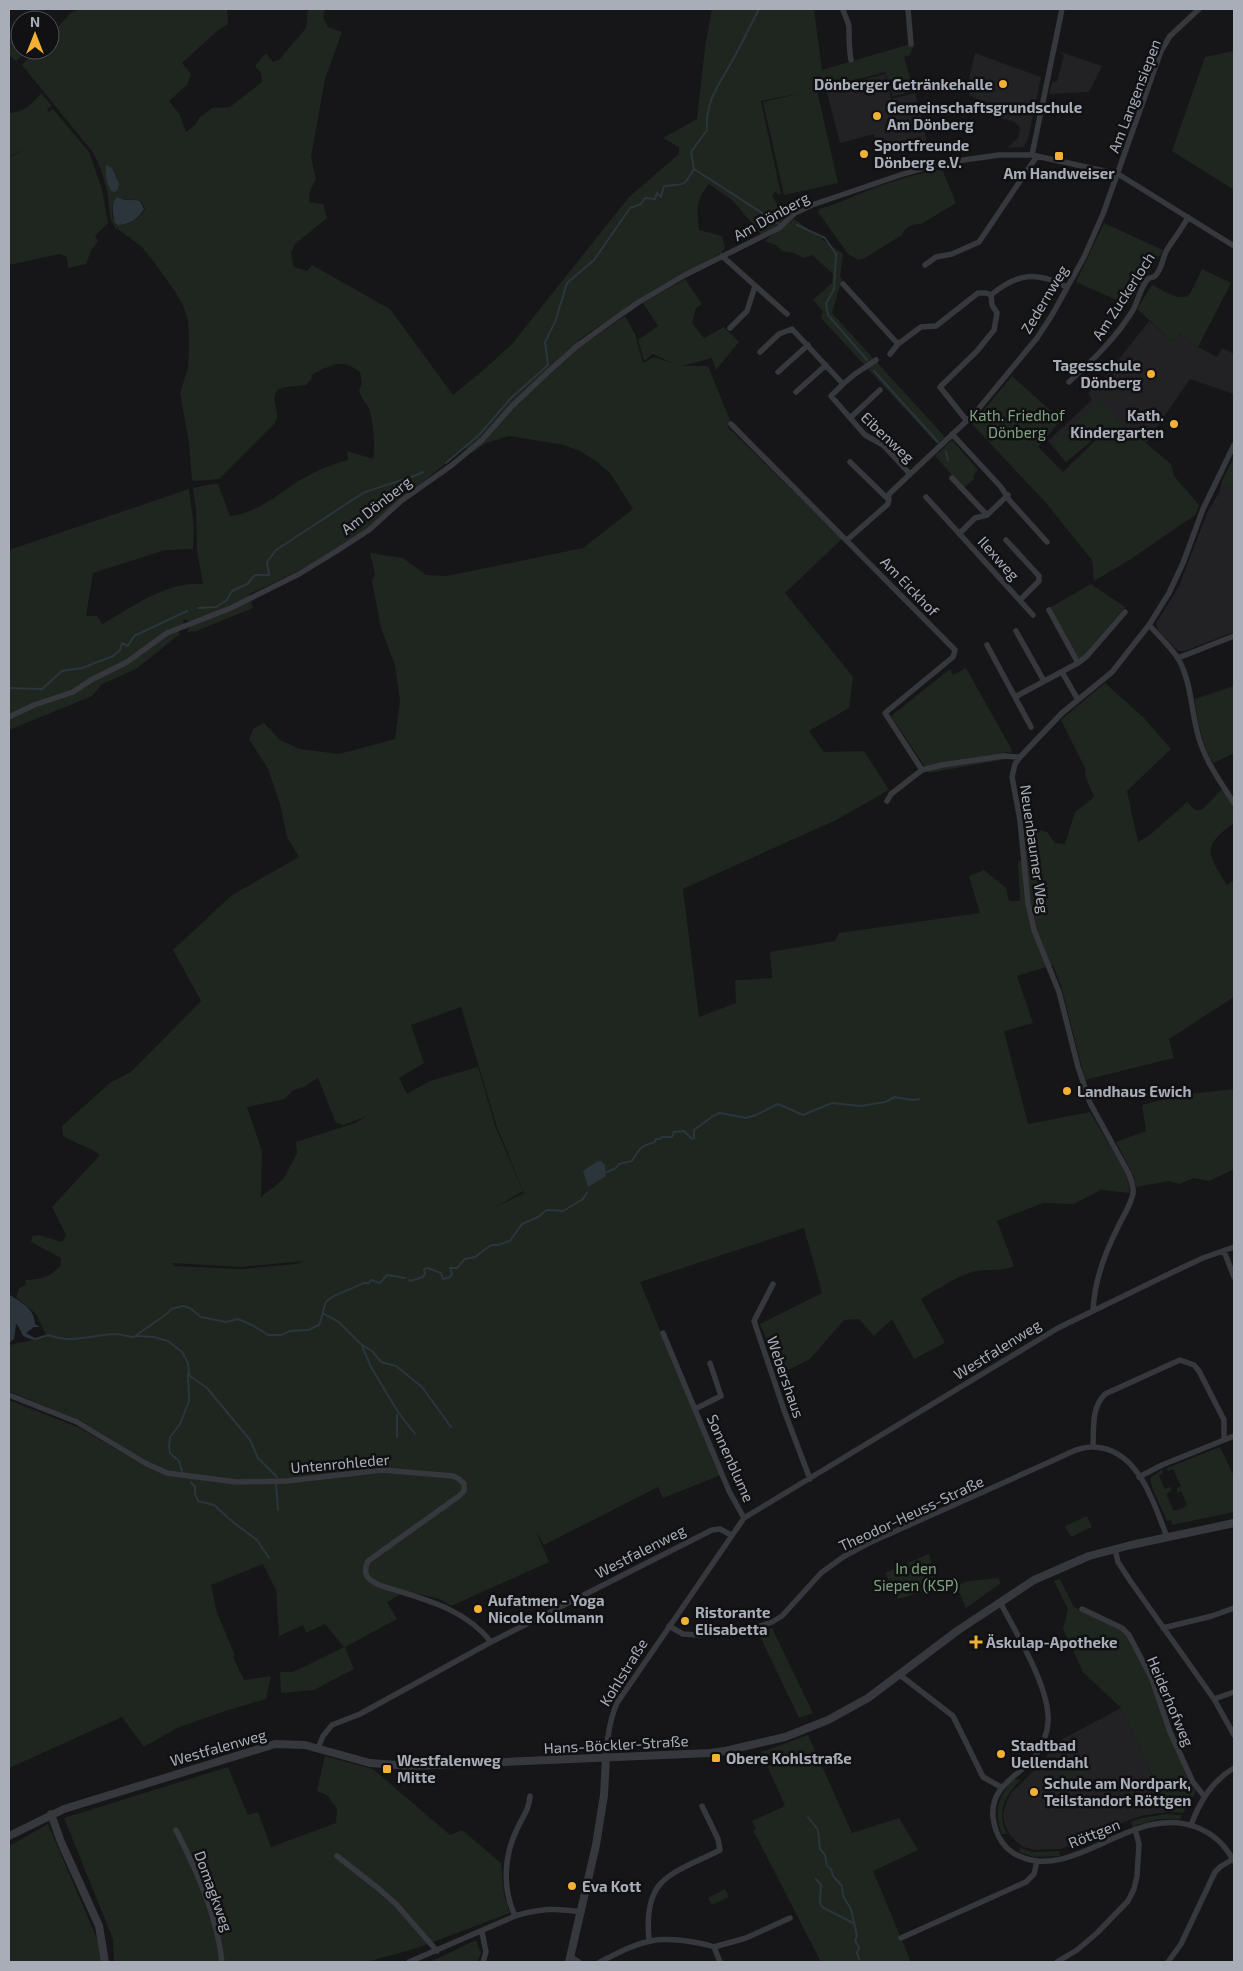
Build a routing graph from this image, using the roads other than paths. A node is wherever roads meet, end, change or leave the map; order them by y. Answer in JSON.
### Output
{"nodes":[{"id":1,"x":843,"y":9,"type":"edge"},
{"id":2,"x":908,"y":9,"type":"edge"},
{"id":3,"x":1062,"y":9,"type":"edge"},
{"id":4,"x":1199,"y":9,"type":"edge"},
{"id":5,"x":911,"y":44,"type":"dead end"},
{"id":6,"x":851,"y":60,"type":"dead end"},
{"id":7,"x":1035,"y":155,"type":"junction"},
{"id":8,"x":1118,"y":174,"type":"junction"},
{"id":9,"x":1188,"y":217,"type":"junction"},
{"id":10,"x":1234,"y":246,"type":"edge"},
{"id":11,"x":722,"y":256,"type":"junction"},
{"id":12,"x":925,"y":265,"type":"dead end"},
{"id":13,"x":843,"y":284,"type":"dead end"},
{"id":14,"x":756,"y":286,"type":"junction"},
{"id":15,"x":1067,"y":287,"type":"junction"},
{"id":16,"x":990,"y":295,"type":"junction"},
{"id":17,"x":787,"y":314,"type":"dead end"},
{"id":18,"x":730,"y":328,"type":"dead end"},
{"id":19,"x":898,"y":344,"type":"junction"},
{"id":20,"x":808,"y":345,"type":"junction"},
{"id":21,"x":760,"y":352,"type":"dead end"},
{"id":22,"x":890,"y":354,"type":"dead end"},
{"id":23,"x":876,"y":360,"type":"dead end"},
{"id":24,"x":826,"y":365,"type":"junction"},
{"id":25,"x":778,"y":372,"type":"dead end"},
{"id":26,"x":1069,"y":382,"type":"dead end"},
{"id":27,"x":843,"y":384,"type":"junction"},
{"id":28,"x":880,"y":390,"type":"dead end"},
{"id":29,"x":796,"y":392,"type":"dead end"},
{"id":30,"x":850,"y":418,"type":"junction"},
{"id":31,"x":967,"y":421,"type":"junction"},
{"id":32,"x":731,"y":424,"type":"dead end"},
{"id":33,"x":952,"y":434,"type":"junction"},
{"id":34,"x":1234,"y":444,"type":"edge"},
{"id":35,"x":850,"y":462,"type":"dead end"},
{"id":36,"x":910,"y":474,"type":"junction"},
{"id":37,"x":952,"y":478,"type":"dead end"},
{"id":38,"x":1008,"y":495,"type":"junction"},
{"id":39,"x":926,"y":497,"type":"dead end"},
{"id":40,"x":888,"y":500,"type":"junction"},
{"id":41,"x":987,"y":515,"type":"junction"},
{"id":42,"x":960,"y":533,"type":"junction"},
{"id":43,"x":847,"y":540,"type":"junction"},
{"id":44,"x":1006,"y":540,"type":"dead end"},
{"id":45,"x":1047,"y":542,"type":"dead end"},
{"id":46,"x":1020,"y":600,"type":"junction"},
{"id":47,"x":1049,"y":610,"type":"dead end"},
{"id":48,"x":1125,"y":612,"type":"dead end"},
{"id":49,"x":1033,"y":614,"type":"dead end"},
{"id":50,"x":1150,"y":625,"type":"junction"},
{"id":51,"x":1016,"y":631,"type":"dead end"},
{"id":52,"x":1234,"y":636,"type":"edge"},
{"id":53,"x":986,"y":645,"type":"dead end"},
{"id":54,"x":1178,"y":658,"type":"junction"},
{"id":55,"x":1078,"y":663,"type":"junction"},
{"id":56,"x":1062,"y":672,"type":"junction"},
{"id":57,"x":1044,"y":681,"type":"junction"},
{"id":58,"x":1015,"y":697,"type":"junction"},
{"id":59,"x":1078,"y":700,"type":"junction"},
{"id":60,"x":9,"y":717,"type":"edge"},
{"id":61,"x":1031,"y":727,"type":"dead end"},
{"id":62,"x":1020,"y":757,"type":"junction"},
{"id":63,"x":922,"y":770,"type":"junction"},
{"id":64,"x":886,"y":801,"type":"dead end"},
{"id":65,"x":1234,"y":803,"type":"edge"},
{"id":66,"x":1234,"y":1247,"type":"edge"},
{"id":67,"x":1224,"y":1250,"type":"junction"},
{"id":68,"x":1234,"y":1277,"type":"edge"},
{"id":69,"x":773,"y":1284,"type":"dead end"},
{"id":70,"x":1093,"y":1311,"type":"junction"},
{"id":71,"x":663,"y":1333,"type":"dead end"},
{"id":72,"x":710,"y":1363,"type":"dead end"},
{"id":73,"x":9,"y":1395,"type":"edge"},
{"id":74,"x":695,"y":1409,"type":"junction"},
{"id":75,"x":1234,"y":1436,"type":"edge"},
{"id":76,"x":1224,"y":1440,"type":"junction"},
{"id":77,"x":1093,"y":1447,"type":"junction"},
{"id":78,"x":1140,"y":1477,"type":"junction"},
{"id":79,"x":810,"y":1479,"type":"junction"},
{"id":80,"x":744,"y":1518,"type":"junction"},
{"id":81,"x":1234,"y":1523,"type":"edge"},
{"id":82,"x":731,"y":1535,"type":"junction"},
{"id":83,"x":1167,"y":1537,"type":"junction"},
{"id":84,"x":1115,"y":1549,"type":"junction"},
{"id":85,"x":1000,"y":1602,"type":"junction"},
{"id":86,"x":1234,"y":1608,"type":"edge"},
{"id":87,"x":1082,"y":1609,"type":"dead end"},
{"id":88,"x":669,"y":1626,"type":"junction"},
{"id":89,"x":1163,"y":1628,"type":"junction"},
{"id":90,"x":491,"y":1642,"type":"junction"},
{"id":91,"x":900,"y":1675,"type":"junction"},
{"id":92,"x":1234,"y":1692,"type":"edge"},
{"id":93,"x":1214,"y":1699,"type":"junction"},
{"id":94,"x":1234,"y":1735,"type":"edge"},
{"id":95,"x":318,"y":1748,"type":"junction"},
{"id":96,"x":606,"y":1758,"type":"junction"},
{"id":97,"x":1234,"y":1768,"type":"edge"},
{"id":98,"x":1001,"y":1787,"type":"junction"},
{"id":99,"x":530,"y":1796,"type":"dead end"},
{"id":100,"x":1204,"y":1796,"type":"junction"},
{"id":101,"x":702,"y":1806,"type":"dead end"},
{"id":102,"x":51,"y":1814,"type":"junction"},
{"id":103,"x":1191,"y":1825,"type":"junction"},
{"id":104,"x":1135,"y":1829,"type":"junction"},
{"id":105,"x":176,"y":1830,"type":"dead end"},
{"id":106,"x":9,"y":1836,"type":"edge"},
{"id":107,"x":337,"y":1856,"type":"dead end"},
{"id":108,"x":1234,"y":1860,"type":"edge"},
{"id":109,"x":1037,"y":1861,"type":"junction"},
{"id":110,"x":582,"y":1912,"type":"junction"},
{"id":111,"x":515,"y":1916,"type":"junction"},
{"id":112,"x":790,"y":1918,"type":"dead end"},
{"id":113,"x":482,"y":1932,"type":"junction"},
{"id":114,"x":900,"y":1938,"type":"dead end"},
{"id":115,"x":649,"y":1940,"type":"junction"},
{"id":116,"x":714,"y":1948,"type":"junction"},
{"id":117,"x":437,"y":1951,"type":"junction"},
{"id":118,"x":570,"y":1960,"type":"edge"},
{"id":119,"x":105,"y":1962,"type":"edge"},
{"id":120,"x":222,"y":1962,"type":"edge"},
{"id":121,"x":409,"y":1962,"type":"edge"},
{"id":122,"x":483,"y":1962,"type":"edge"},
{"id":123,"x":579,"y":1962,"type":"edge"},
{"id":124,"x":600,"y":1962,"type":"edge"},
{"id":125,"x":720,"y":1962,"type":"edge"},
{"id":126,"x":1057,"y":1962,"type":"edge"},
{"id":127,"x":1168,"y":1962,"type":"edge"}],
"edges":[{"from":1,"to":6,"type":"street"},
{"from":2,"to":5,"type":"street"},
{"from":3,"to":7,"type":"street"},
{"from":4,"to":8,"type":"street","name":"Am Langensiepen"},
{"from":7,"to":8,"type":"street","name":"Am Dönberg"},
{"from":7,"to":11,"type":"street","name":"Am Dönberg"},
{"from":7,"to":12,"type":"street"},
{"from":8,"to":9,"type":"street","name":"Am Dönberg"},
{"from":8,"to":15,"type":"street","name":"Zedernweg"},
{"from":9,"to":10,"type":"street","name":"Am Dönberg"},
{"from":9,"to":26,"type":"street","name":"Am Zuckerloch"},
{"from":11,"to":14,"type":"street","name":"Am Dönberg"},
{"from":11,"to":60,"type":"street","name":"Am Dönberg"},
{"from":13,"to":19,"type":"street"},
{"from":14,"to":17,"type":"street","name":"Am Dönberg"},
{"from":14,"to":18,"type":"street"},
{"from":15,"to":16,"type":"street"},
{"from":15,"to":31,"type":"street","name":"Zedernweg"},
{"from":16,"to":19,"type":"street"},
{"from":16,"to":31,"type":"street"},
{"from":19,"to":22,"type":"street"},
{"from":20,"to":21,"type":"street"},
{"from":20,"to":24,"type":"street"},
{"from":20,"to":25,"type":"street"},
{"from":23,"to":27,"type":"street","name":"Eibenweg"},
{"from":24,"to":27,"type":"street"},
{"from":24,"to":29,"type":"street"},
{"from":27,"to":30,"type":"street","name":"Eibenweg"},
{"from":28,"to":30,"type":"street","name":"Eibenweg"},
{"from":30,"to":36,"type":"street","name":"Eibenweg"},
{"from":31,"to":33,"type":"street","name":"Zedernweg"},
{"from":32,"to":43,"type":"street","name":"Am Eickhof"},
{"from":33,"to":36,"type":"street","name":"Zedernweg"},
{"from":33,"to":38,"type":"street"},
{"from":34,"to":50,"type":"street","name":"Neuenbaumer Weg"},
{"from":35,"to":40,"type":"street"},
{"from":36,"to":40,"type":"street","name":"Zedernweg"},
{"from":37,"to":41,"type":"street","name":"Ilexweg"},
{"from":38,"to":41,"type":"street","name":"Ilexweg"},
{"from":38,"to":45,"type":"street"},
{"from":39,"to":42,"type":"street","name":"Ilexweg"},
{"from":40,"to":43,"type":"street","name":"Zedernweg"},
{"from":41,"to":42,"type":"street","name":"Ilexweg"},
{"from":42,"to":46,"type":"street","name":"Ilexweg"},
{"from":43,"to":63,"type":"street","name":"Am Eickhof"},
{"from":44,"to":46,"type":"street","name":"Ilexweg"},
{"from":46,"to":49,"type":"street","name":"Ilexweg"},
{"from":47,"to":55,"type":"street"},
{"from":48,"to":55,"type":"street"},
{"from":50,"to":54,"type":"street"},
{"from":50,"to":59,"type":"street","name":"Neuenbaumer Weg"},
{"from":51,"to":57,"type":"street"},
{"from":52,"to":54,"type":"street"},
{"from":53,"to":58,"type":"street"},
{"from":54,"to":65,"type":"street"},
{"from":55,"to":56,"type":"street"},
{"from":56,"to":57,"type":"street"},
{"from":56,"to":59,"type":"street"},
{"from":57,"to":58,"type":"street"},
{"from":58,"to":61,"type":"street"},
{"from":59,"to":62,"type":"street","name":"Neuenbaumer Weg"},
{"from":62,"to":63,"type":"street"},
{"from":62,"to":70,"type":"street","name":"Neuenbaumer Weg"},
{"from":63,"to":64,"type":"street"},
{"from":66,"to":67,"type":"street","name":"Westfalenweg"},
{"from":67,"to":68,"type":"street"},
{"from":67,"to":70,"type":"street","name":"Westfalenweg"},
{"from":69,"to":79,"type":"street","name":"Webershaus"},
{"from":70,"to":79,"type":"street","name":"Westfalenweg"},
{"from":71,"to":74,"type":"street","name":"Sonnenblume"},
{"from":72,"to":74,"type":"street","name":"Sonnenblume"},
{"from":73,"to":90,"type":"street","name":"Untenrohleder"},
{"from":74,"to":80,"type":"street","name":"Sonnenblume"},
{"from":75,"to":76,"type":"street"},
{"from":76,"to":77,"type":"street"},
{"from":76,"to":78,"type":"street"},
{"from":77,"to":78,"type":"street"},
{"from":77,"to":88,"type":"street","name":"Theodor-Heuss-Straße"},
{"from":78,"to":83,"type":"street"},
{"from":79,"to":80,"type":"street","name":"Westfalenweg"},
{"from":80,"to":82,"type":"street","name":"Westfalenweg"},
{"from":81,"to":83,"type":"street","name":"Hans-Böckler-Straße"},
{"from":82,"to":88,"type":"street","name":"Kohlstraße"},
{"from":82,"to":90,"type":"street","name":"Westfalenweg"},
{"from":83,"to":84,"type":"street","name":"Hans-Böckler-Straße"},
{"from":84,"to":85,"type":"street","name":"Hans-Böckler-Straße"},
{"from":84,"to":89,"type":"street"},
{"from":85,"to":91,"type":"street","name":"Hans-Böckler-Straße"},
{"from":85,"to":98,"type":"street","name":"Röttgen"},
{"from":86,"to":89,"type":"street"},
{"from":87,"to":100,"type":"street","name":"Heiderhofweg"},
{"from":88,"to":96,"type":"street","name":"Kohlstraße"},
{"from":89,"to":93,"type":"street"},
{"from":90,"to":95,"type":"street","name":"Westfalenweg"},
{"from":91,"to":96,"type":"street","name":"Hans-Böckler-Straße"},
{"from":91,"to":98,"type":"street"},
{"from":92,"to":93,"type":"street"},
{"from":93,"to":94,"type":"street"},
{"from":95,"to":96,"type":"street","name":"Hans-Böckler-Straße"},
{"from":95,"to":102,"type":"street","name":"Westfalenweg"},
{"from":96,"to":110,"type":"street","name":"Kohlstraße"},
{"from":97,"to":100,"type":"street"},
{"from":98,"to":109,"type":"street","name":"Röttgen"},
{"from":99,"to":111,"type":"street"},
{"from":100,"to":103,"type":"street"},
{"from":101,"to":115,"type":"street"},
{"from":102,"to":106,"type":"street","name":"Westfalenweg"},
{"from":102,"to":119,"type":"street"},
{"from":103,"to":104,"type":"street","name":"Röttgen"},
{"from":103,"to":108,"type":"street","name":"Röttgen"},
{"from":104,"to":109,"type":"street","name":"Röttgen"},
{"from":104,"to":126,"type":"street"},
{"from":105,"to":120,"type":"street","name":"Domagkweg"},
{"from":107,"to":117,"type":"street"},
{"from":108,"to":127,"type":"street"},
{"from":109,"to":114,"type":"street"},
{"from":110,"to":111,"type":"street"},
{"from":110,"to":118,"type":"street","name":"Kohlstraße"},
{"from":111,"to":113,"type":"street"},
{"from":112,"to":116,"type":"street"},
{"from":113,"to":117,"type":"street"},
{"from":113,"to":122,"type":"street"},
{"from":115,"to":116,"type":"street"},
{"from":115,"to":124,"type":"street"},
{"from":116,"to":125,"type":"street"},
{"from":117,"to":121,"type":"street"},
{"from":118,"to":123,"type":"street"}]}
